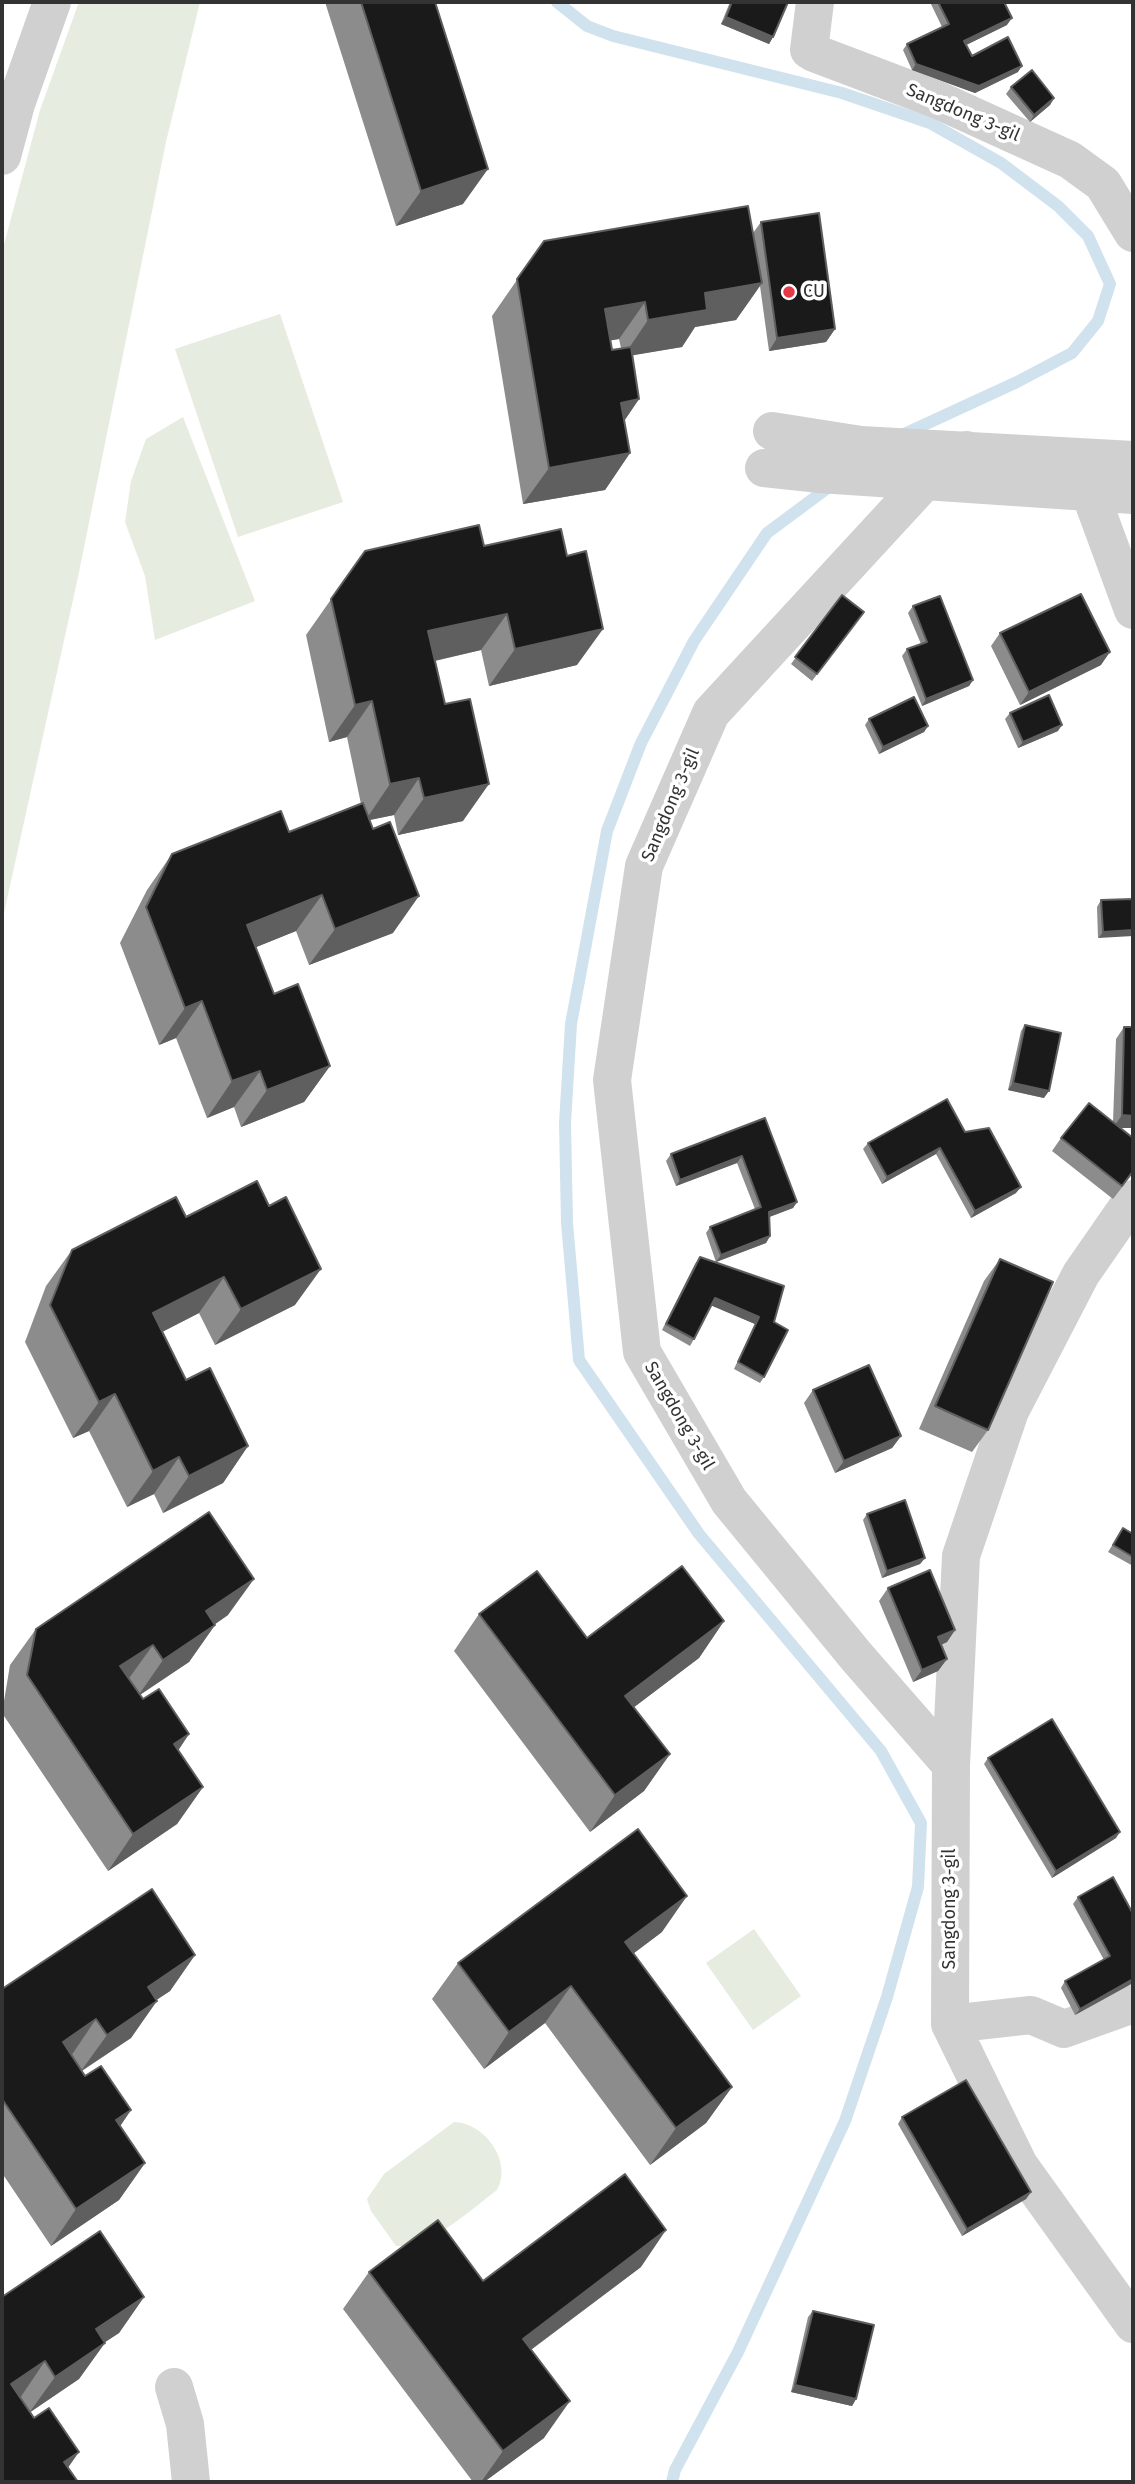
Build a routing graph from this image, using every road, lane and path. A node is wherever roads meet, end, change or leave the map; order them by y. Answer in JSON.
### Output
{"nodes":[{"id":1,"x":52,"y":2,"type":"edge"},
{"id":2,"x":815,"y":2,"type":"edge"},
{"id":3,"x":2,"y":156,"type":"edge"},
{"id":4,"x":1133,"y":233,"type":"edge"},
{"id":5,"x":772,"y":431,"type":"dead end"},
{"id":6,"x":1133,"y":460,"type":"edge"},
{"id":7,"x":865,"y":461,"type":"junction"},
{"id":8,"x":918,"y":465,"type":"junction"},
{"id":9,"x":764,"y":468,"type":"dead end"},
{"id":10,"x":1087,"y":475,"type":"junction"},
{"id":11,"x":1133,"y":495,"type":"edge"},
{"id":12,"x":1133,"y":610,"type":"edge"},
{"id":13,"x":1133,"y":1199,"type":"edge"},
{"id":14,"x":951,"y":1765,"type":"junction"},
{"id":15,"x":1133,"y":2004,"type":"edge"},
{"id":16,"x":950,"y":2024,"type":"junction"},
{"id":17,"x":1133,"y":2324,"type":"edge"},
{"id":18,"x":174,"y":2387,"type":"dead end"},
{"id":19,"x":191,"y":2482,"type":"edge"}],
"edges":[{"from":1,"to":3,"type":"street"},
{"from":2,"to":4,"type":"street","name":"Sangdong 3-gil"},
{"from":5,"to":7,"type":"street"},
{"from":6,"to":10,"type":"street"},
{"from":7,"to":8,"type":"street"},
{"from":7,"to":9,"type":"street"},
{"from":8,"to":10,"type":"street"},
{"from":8,"to":10,"type":"street","name":"Sangdong 3-gil"},
{"from":8,"to":14,"type":"street","name":"Sangdong 3-gil"},
{"from":10,"to":11,"type":"street"},
{"from":10,"to":12,"type":"street"},
{"from":13,"to":14,"type":"street"},
{"from":14,"to":16,"type":"street","name":"Sangdong 3-gil"},
{"from":15,"to":16,"type":"street"},
{"from":16,"to":17,"type":"street","name":"Sangdong 3-gil"},
{"from":18,"to":19,"type":"street"}]}
